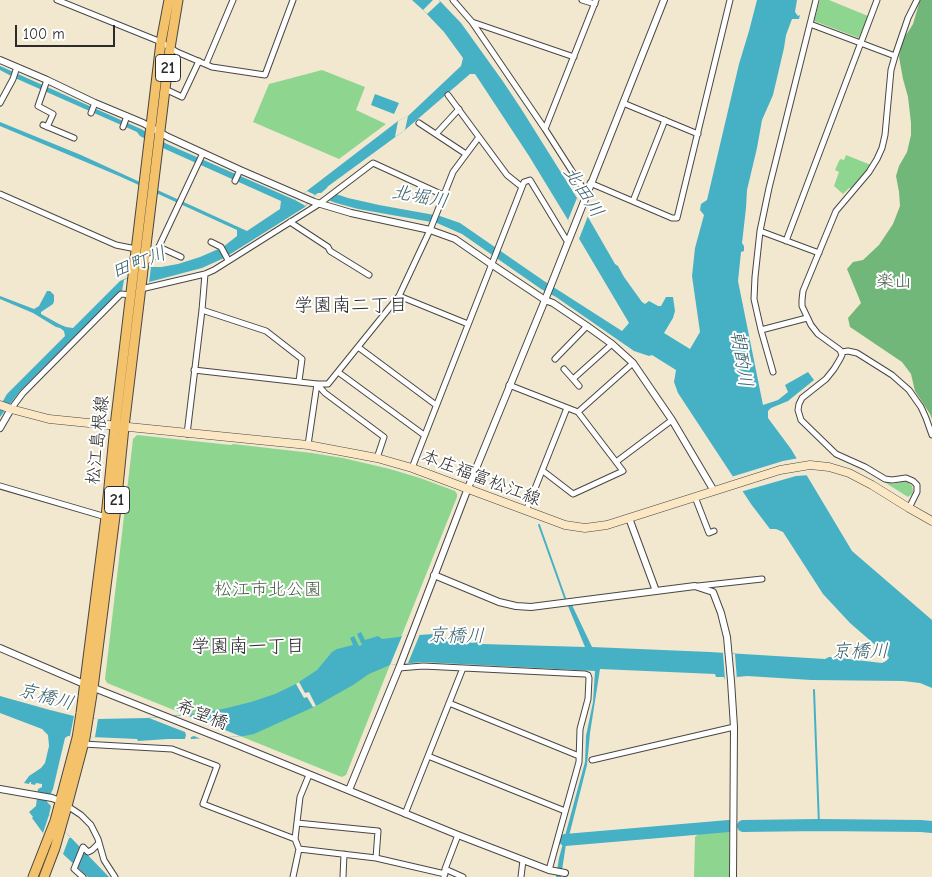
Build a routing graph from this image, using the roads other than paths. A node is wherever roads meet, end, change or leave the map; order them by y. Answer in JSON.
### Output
{"nodes":[{"id":1,"x":57,"y":0,"type":"edge"},
{"id":2,"x":169,"y":0,"type":"edge"},
{"id":3,"x":178,"y":0,"type":"edge"},
{"id":4,"x":233,"y":0,"type":"edge"},
{"id":5,"x":286,"y":0,"type":"edge"},
{"id":6,"x":452,"y":0,"type":"edge"},
{"id":7,"x":582,"y":0,"type":"edge"},
{"id":8,"x":664,"y":0,"type":"edge"},
{"id":9,"x":730,"y":0,"type":"edge"},
{"id":10,"x":816,"y":0,"type":"edge"},
{"id":11,"x":877,"y":0,"type":"edge"},
{"id":12,"x":917,"y":0,"type":"edge"},
{"id":13,"x":293,"y":1,"type":"edge"},
{"id":14,"x":596,"y":2,"type":"edge"},
{"id":15,"x":472,"y":22,"type":"junction"},
{"id":16,"x":810,"y":24,"type":"junction"},
{"id":17,"x":161,"y":42,"type":"junction"},
{"id":18,"x":860,"y":43,"type":"junction"},
{"id":19,"x":170,"y":48,"type":"junction"},
{"id":20,"x":895,"y":56,"type":"junction"},
{"id":21,"x":574,"y":57,"type":"junction"},
{"id":22,"x":0,"y":60,"type":"edge"},
{"id":23,"x":198,"y":61,"type":"junction"},
{"id":24,"x":206,"y":64,"type":"junction"},
{"id":25,"x":15,"y":72,"type":"junction"},
{"id":26,"x":46,"y":85,"type":"junction"},
{"id":27,"x":165,"y":89,"type":"junction"},
{"id":28,"x":448,"y":95,"type":"dead end"},
{"id":29,"x":0,"y":103,"type":"edge"},
{"id":30,"x":623,"y":104,"type":"junction"},
{"id":31,"x":94,"y":105,"type":"junction"},
{"id":32,"x":459,"y":109,"type":"junction"},
{"id":33,"x":91,"y":113,"type":"dead end"},
{"id":34,"x":126,"y":119,"type":"junction"},
{"id":35,"x":665,"y":120,"type":"junction"},
{"id":36,"x":419,"y":123,"type":"dead end"},
{"id":37,"x":123,"y":127,"type":"dead end"},
{"id":38,"x":545,"y":129,"type":"junction"},
{"id":39,"x":154,"y":134,"type":"junction"},
{"id":40,"x":436,"y":134,"type":"junction"},
{"id":41,"x":698,"y":134,"type":"junction"},
{"id":42,"x":479,"y":137,"type":"junction"},
{"id":43,"x":74,"y":138,"type":"dead end"},
{"id":44,"x":466,"y":154,"type":"junction"},
{"id":45,"x":202,"y":155,"type":"junction"},
{"id":46,"x":239,"y":172,"type":"junction"},
{"id":47,"x":235,"y":181,"type":"dead end"},
{"id":48,"x":590,"y":183,"type":"junction"},
{"id":49,"x":522,"y":187,"type":"junction"},
{"id":50,"x":0,"y":194,"type":"edge"},
{"id":51,"x":443,"y":195,"type":"junction"},
{"id":52,"x":585,"y":196,"type":"junction"},
{"id":53,"x":633,"y":201,"type":"junction"},
{"id":54,"x":319,"y":202,"type":"junction"},
{"id":55,"x":290,"y":222,"type":"junction"},
{"id":56,"x":432,"y":227,"type":"junction"},
{"id":57,"x":760,"y":232,"type":"junction"},
{"id":58,"x":568,"y":239,"type":"junction"},
{"id":59,"x":786,"y":240,"type":"junction"},
{"id":60,"x":212,"y":242,"type":"dead end"},
{"id":61,"x":160,"y":247,"type":"junction"},
{"id":62,"x":136,"y":249,"type":"junction"},
{"id":63,"x":819,"y":253,"type":"junction"},
{"id":64,"x":181,"y":257,"type":"dead end"},
{"id":65,"x":227,"y":259,"type":"junction"},
{"id":66,"x":492,"y":261,"type":"junction"},
{"id":67,"x":143,"y":266,"type":"junction"},
{"id":68,"x":205,"y":274,"type":"junction"},
{"id":69,"x":369,"y":275,"type":"dead end"},
{"id":70,"x":136,"y":289,"type":"junction"},
{"id":71,"x":399,"y":296,"type":"junction"},
{"id":72,"x":546,"y":297,"type":"junction"},
{"id":73,"x":202,"y":310,"type":"junction"},
{"id":74,"x":807,"y":318,"type":"junction"},
{"id":75,"x":468,"y":324,"type":"junction"},
{"id":76,"x":587,"y":326,"type":"junction"},
{"id":77,"x":761,"y":330,"type":"junction"},
{"id":78,"x":612,"y":344,"type":"junction"},
{"id":79,"x":358,"y":347,"type":"junction"},
{"id":80,"x":842,"y":352,"type":"junction"},
{"id":81,"x":555,"y":359,"type":"dead end"},
{"id":82,"x":633,"y":364,"type":"junction"},
{"id":83,"x":564,"y":369,"type":"dead end"},
{"id":84,"x":194,"y":370,"type":"junction"},
{"id":85,"x":338,"y":372,"type":"junction"},
{"id":86,"x":773,"y":372,"type":"dead end"},
{"id":87,"x":573,"y":379,"type":"junction"},
{"id":88,"x":299,"y":381,"type":"junction"},
{"id":89,"x":317,"y":384,"type":"junction"},
{"id":90,"x":509,"y":385,"type":"junction"},
{"id":91,"x":579,"y":386,"type":"dead end"},
{"id":92,"x":436,"y":405,"type":"junction"},
{"id":93,"x":6,"y":408,"type":"edge"},
{"id":94,"x":567,"y":408,"type":"junction"},
{"id":95,"x":578,"y":412,"type":"junction"},
{"id":96,"x":672,"y":420,"type":"junction"},
{"id":97,"x":119,"y":426,"type":"junction"},
{"id":98,"x":0,"y":428,"type":"edge"},
{"id":99,"x":187,"y":434,"type":"junction"},
{"id":100,"x":424,"y":435,"type":"junction"},
{"id":101,"x":932,"y":435,"type":"edge"},
{"id":102,"x":308,"y":445,"type":"junction"},
{"id":103,"x":377,"y":458,"type":"junction"},
{"id":104,"x":616,"y":462,"type":"junction"},
{"id":105,"x":412,"y":468,"type":"junction"},
{"id":106,"x":543,"y":471,"type":"junction"},
{"id":107,"x":0,"y":486,"type":"edge"},
{"id":108,"x":468,"y":488,"type":"junction"},
{"id":109,"x":714,"y":491,"type":"junction"},
{"id":110,"x":695,"y":497,"type":"junction"},
{"id":111,"x":908,"y":508,"type":"junction"},
{"id":112,"x":526,"y":511,"type":"junction"},
{"id":113,"x":106,"y":516,"type":"junction"},
{"id":114,"x":629,"y":518,"type":"junction"},
{"id":115,"x":932,"y":521,"type":"edge"},
{"id":116,"x":714,"y":531,"type":"dead end"},
{"id":117,"x":434,"y":575,"type":"junction"},
{"id":118,"x":762,"y":579,"type":"dead end"},
{"id":119,"x":695,"y":586,"type":"junction"},
{"id":120,"x":656,"y":591,"type":"junction"},
{"id":121,"x":0,"y":648,"type":"edge"},
{"id":122,"x":399,"y":668,"type":"junction"},
{"id":123,"x":463,"y":668,"type":"junction"},
{"id":124,"x":89,"y":686,"type":"junction"},
{"id":125,"x":450,"y":703,"type":"junction"},
{"id":126,"x":734,"y":727,"type":"junction"},
{"id":127,"x":82,"y":740,"type":"junction"},
{"id":128,"x":428,"y":756,"type":"junction"},
{"id":129,"x":579,"y":756,"type":"junction"},
{"id":130,"x":592,"y":760,"type":"dead end"},
{"id":131,"x":309,"y":775,"type":"junction"},
{"id":132,"x":0,"y":789,"type":"edge"},
{"id":133,"x":349,"y":790,"type":"junction"},
{"id":134,"x":60,"y":802,"type":"junction"},
{"id":135,"x":565,"y":811,"type":"junction"},
{"id":136,"x":405,"y":814,"type":"junction"},
{"id":137,"x":297,"y":824,"type":"junction"},
{"id":138,"x":458,"y":835,"type":"junction"},
{"id":139,"x":295,"y":839,"type":"junction"},
{"id":140,"x":99,"y":843,"type":"junction"},
{"id":141,"x":51,"y":844,"type":"junction"},
{"id":142,"x":299,"y":849,"type":"junction"},
{"id":143,"x":344,"y":854,"type":"junction"},
{"id":144,"x":376,"y":858,"type":"junction"},
{"id":145,"x":523,"y":860,"type":"junction"},
{"id":146,"x":551,"y":870,"type":"junction"},
{"id":147,"x":445,"y":873,"type":"edge"},
{"id":148,"x":564,"y":873,"type":"dead end"},
{"id":149,"x":33,"y":877,"type":"edge"},
{"id":150,"x":44,"y":877,"type":"edge"},
{"id":151,"x":83,"y":877,"type":"edge"},
{"id":152,"x":115,"y":877,"type":"edge"},
{"id":153,"x":293,"y":877,"type":"edge"},
{"id":154,"x":344,"y":877,"type":"edge"},
{"id":155,"x":463,"y":877,"type":"edge"},
{"id":156,"x":521,"y":877,"type":"edge"},
{"id":157,"x":733,"y":877,"type":"edge"}],
"edges":[{"from":1,"to":17,"type":"street"},
{"from":2,"to":17,"type":"main road","name":"松江島根線","number":"21"},
{"from":3,"to":19,"type":"main road","name":"松江島根線","number":"21"},
{"from":4,"to":24,"type":"street"},
{"from":5,"to":13,"type":"street"},
{"from":6,"to":15,"type":"street"},
{"from":7,"to":14,"type":"street"},
{"from":8,"to":30,"type":"street"},
{"from":9,"to":41,"type":"street"},
{"from":10,"to":16,"type":"street"},
{"from":11,"to":18,"type":"street"},
{"from":12,"to":20,"type":"street"},
{"from":13,"to":24,"type":"street"},
{"from":14,"to":21,"type":"street"},
{"from":15,"to":21,"type":"street"},
{"from":15,"to":38,"type":"street"},
{"from":16,"to":18,"type":"street"},
{"from":16,"to":57,"type":"street"},
{"from":17,"to":19,"type":"street"},
{"from":17,"to":39,"type":"main road","name":"松江島根線","number":"21"},
{"from":18,"to":20,"type":"street"},
{"from":18,"to":59,"type":"street"},
{"from":19,"to":23,"type":"street"},
{"from":19,"to":27,"type":"main road","name":"松江島根線","number":"21"},
{"from":20,"to":63,"type":"street"},
{"from":21,"to":38,"type":"street"},
{"from":22,"to":25,"type":"street"},
{"from":23,"to":24,"type":"street"},
{"from":23,"to":27,"type":"street"},
{"from":25,"to":26,"type":"street"},
{"from":25,"to":29,"type":"street"},
{"from":26,"to":31,"type":"street"},
{"from":26,"to":43,"type":"street"},
{"from":27,"to":39,"type":"main road","name":"松江島根線","number":"21"},
{"from":28,"to":32,"type":"street"},
{"from":30,"to":35,"type":"street"},
{"from":30,"to":48,"type":"street"},
{"from":31,"to":33,"type":"street"},
{"from":31,"to":34,"type":"street"},
{"from":32,"to":40,"type":"street"},
{"from":32,"to":42,"type":"street"},
{"from":34,"to":37,"type":"street"},
{"from":34,"to":39,"type":"street"},
{"from":35,"to":41,"type":"street"},
{"from":35,"to":53,"type":"street"},
{"from":36,"to":40,"type":"street"},
{"from":38,"to":52,"type":"street"},
{"from":39,"to":45,"type":"street"},
{"from":39,"to":62,"type":"main road","name":"松江島根線","number":"21"},
{"from":39,"to":67,"type":"main road","name":"松江島根線","number":"21"},
{"from":40,"to":44,"type":"street"},
{"from":41,"to":53,"type":"street"},
{"from":42,"to":44,"type":"street"},
{"from":42,"to":49,"type":"street"},
{"from":44,"to":51,"type":"street"},
{"from":45,"to":46,"type":"street"},
{"from":45,"to":61,"type":"street"},
{"from":46,"to":47,"type":"street"},
{"from":46,"to":54,"type":"street"},
{"from":48,"to":52,"type":"street"},
{"from":48,"to":53,"type":"street"},
{"from":49,"to":58,"type":"street"},
{"from":49,"to":66,"type":"street"},
{"from":50,"to":62,"type":"street"},
{"from":51,"to":54,"type":"street"},
{"from":51,"to":56,"type":"street"},
{"from":52,"to":58,"type":"street"},
{"from":54,"to":55,"type":"street"},
{"from":54,"to":56,"type":"street"},
{"from":55,"to":65,"type":"street"},
{"from":55,"to":69,"type":"street"},
{"from":56,"to":66,"type":"street"},
{"from":56,"to":71,"type":"street"},
{"from":57,"to":59,"type":"street"},
{"from":57,"to":77,"type":"street"},
{"from":58,"to":72,"type":"street"},
{"from":59,"to":63,"type":"street"},
{"from":60,"to":65,"type":"street"},
{"from":61,"to":64,"type":"street"},
{"from":61,"to":67,"type":"street"},
{"from":62,"to":70,"type":"main road","name":"松江島根線","number":"21"},
{"from":63,"to":74,"type":"street"},
{"from":65,"to":68,"type":"street"},
{"from":66,"to":72,"type":"street"},
{"from":66,"to":75,"type":"street"},
{"from":67,"to":70,"type":"main road","name":"松江島根線","number":"21"},
{"from":68,"to":70,"type":"street"},
{"from":68,"to":73,"type":"street"},
{"from":70,"to":93,"type":"street"},
{"from":70,"to":97,"type":"main road","name":"松江島根線","number":"21"},
{"from":71,"to":75,"type":"street"},
{"from":71,"to":79,"type":"street"},
{"from":72,"to":76,"type":"street"},
{"from":72,"to":90,"type":"street"},
{"from":73,"to":84,"type":"street"},
{"from":73,"to":88,"type":"street"},
{"from":74,"to":77,"type":"street"},
{"from":74,"to":80,"type":"street"},
{"from":75,"to":92,"type":"street"},
{"from":76,"to":78,"type":"street"},
{"from":76,"to":81,"type":"street"},
{"from":77,"to":86,"type":"street"},
{"from":78,"to":82,"type":"street"},
{"from":78,"to":87,"type":"street"},
{"from":79,"to":85,"type":"street"},
{"from":79,"to":92,"type":"street"},
{"from":80,"to":101,"type":"street"},
{"from":80,"to":111,"type":"street"},
{"from":82,"to":95,"type":"street"},
{"from":82,"to":96,"type":"street"},
{"from":83,"to":87,"type":"street"},
{"from":84,"to":88,"type":"street"},
{"from":84,"to":99,"type":"street"},
{"from":85,"to":89,"type":"street"},
{"from":85,"to":100,"type":"street"},
{"from":87,"to":91,"type":"street"},
{"from":88,"to":89,"type":"street"},
{"from":89,"to":102,"type":"street"},
{"from":89,"to":103,"type":"street"},
{"from":90,"to":94,"type":"street"},
{"from":90,"to":108,"type":"street"},
{"from":92,"to":100,"type":"street"},
{"from":93,"to":97,"type":"main road","name":"本庄福富松江線"},
{"from":93,"to":98,"type":"street"},
{"from":94,"to":95,"type":"street"},
{"from":94,"to":106,"type":"street"},
{"from":95,"to":104,"type":"street"},
{"from":96,"to":104,"type":"street"},
{"from":96,"to":109,"type":"street"},
{"from":97,"to":99,"type":"main road","name":"本庄福富松江線"},
{"from":97,"to":113,"type":"main road","name":"松江島根線","number":"21"},
{"from":97,"to":124,"type":"main road","name":"松江島根線","number":"21"},
{"from":99,"to":102,"type":"main road","name":"本庄福富松江線"},
{"from":100,"to":105,"type":"street"},
{"from":102,"to":103,"type":"main road","name":"本庄福富松江線"},
{"from":103,"to":105,"type":"main road","name":"本庄福富松江線"},
{"from":104,"to":106,"type":"street"},
{"from":105,"to":108,"type":"main road","name":"本庄福富松江線"},
{"from":106,"to":112,"type":"street"},
{"from":107,"to":113,"type":"street"},
{"from":108,"to":112,"type":"main road","name":"本庄福富松江線"},
{"from":108,"to":117,"type":"street"},
{"from":109,"to":110,"type":"main road","name":"本庄福富松江線"},
{"from":109,"to":111,"type":"main road","name":"本庄福富松江線"},
{"from":110,"to":114,"type":"main road","name":"本庄福富松江線"},
{"from":110,"to":116,"type":"street"},
{"from":111,"to":115,"type":"main road","name":"本庄福富松江線"},
{"from":112,"to":114,"type":"main road","name":"本庄福富松江線"},
{"from":113,"to":124,"type":"main road","name":"松江島根線","number":"21"},
{"from":114,"to":120,"type":"street"},
{"from":117,"to":120,"type":"street"},
{"from":117,"to":122,"type":"street"},
{"from":118,"to":119,"type":"street"},
{"from":119,"to":120,"type":"street"},
{"from":119,"to":126,"type":"street"},
{"from":121,"to":124,"type":"street","name":"希望橋"},
{"from":122,"to":123,"type":"street"},
{"from":122,"to":133,"type":"street"},
{"from":123,"to":125,"type":"street"},
{"from":123,"to":129,"type":"street"},
{"from":124,"to":127,"type":"main road","name":"松江島根線","number":"21"},
{"from":124,"to":131,"type":"street","name":"希望橋"},
{"from":125,"to":128,"type":"street"},
{"from":125,"to":129,"type":"street"},
{"from":126,"to":130,"type":"street"},
{"from":126,"to":157,"type":"street"},
{"from":127,"to":134,"type":"main road","name":"松江島根線","number":"21"},
{"from":127,"to":139,"type":"street"},
{"from":128,"to":135,"type":"street"},
{"from":128,"to":136,"type":"street"},
{"from":129,"to":135,"type":"street"},
{"from":131,"to":133,"type":"street","name":"希望橋"},
{"from":131,"to":137,"type":"street"},
{"from":132,"to":134,"type":"street"},
{"from":133,"to":136,"type":"street","name":"希望橋"},
{"from":134,"to":140,"type":"street"},
{"from":134,"to":141,"type":"main road","name":"松江島根線","number":"21"},
{"from":135,"to":146,"type":"street"},
{"from":136,"to":138,"type":"street","name":"希望橋"},
{"from":137,"to":139,"type":"street"},
{"from":137,"to":144,"type":"street"},
{"from":138,"to":145,"type":"street","name":"希望橋"},
{"from":138,"to":147,"type":"street"},
{"from":139,"to":142,"type":"street"},
{"from":140,"to":151,"type":"street"},
{"from":140,"to":152,"type":"street"},
{"from":141,"to":149,"type":"main road","name":"松江島根線","number":"21"},
{"from":141,"to":150,"type":"main road","name":"松江島根線","number":"21"},
{"from":142,"to":143,"type":"street"},
{"from":142,"to":153,"type":"street"},
{"from":143,"to":144,"type":"street"},
{"from":143,"to":154,"type":"street"},
{"from":144,"to":147,"type":"street"},
{"from":145,"to":146,"type":"street","name":"希望橋"},
{"from":145,"to":156,"type":"street"},
{"from":146,"to":148,"type":"street","name":"希望橋"},
{"from":147,"to":155,"type":"street"}]}
